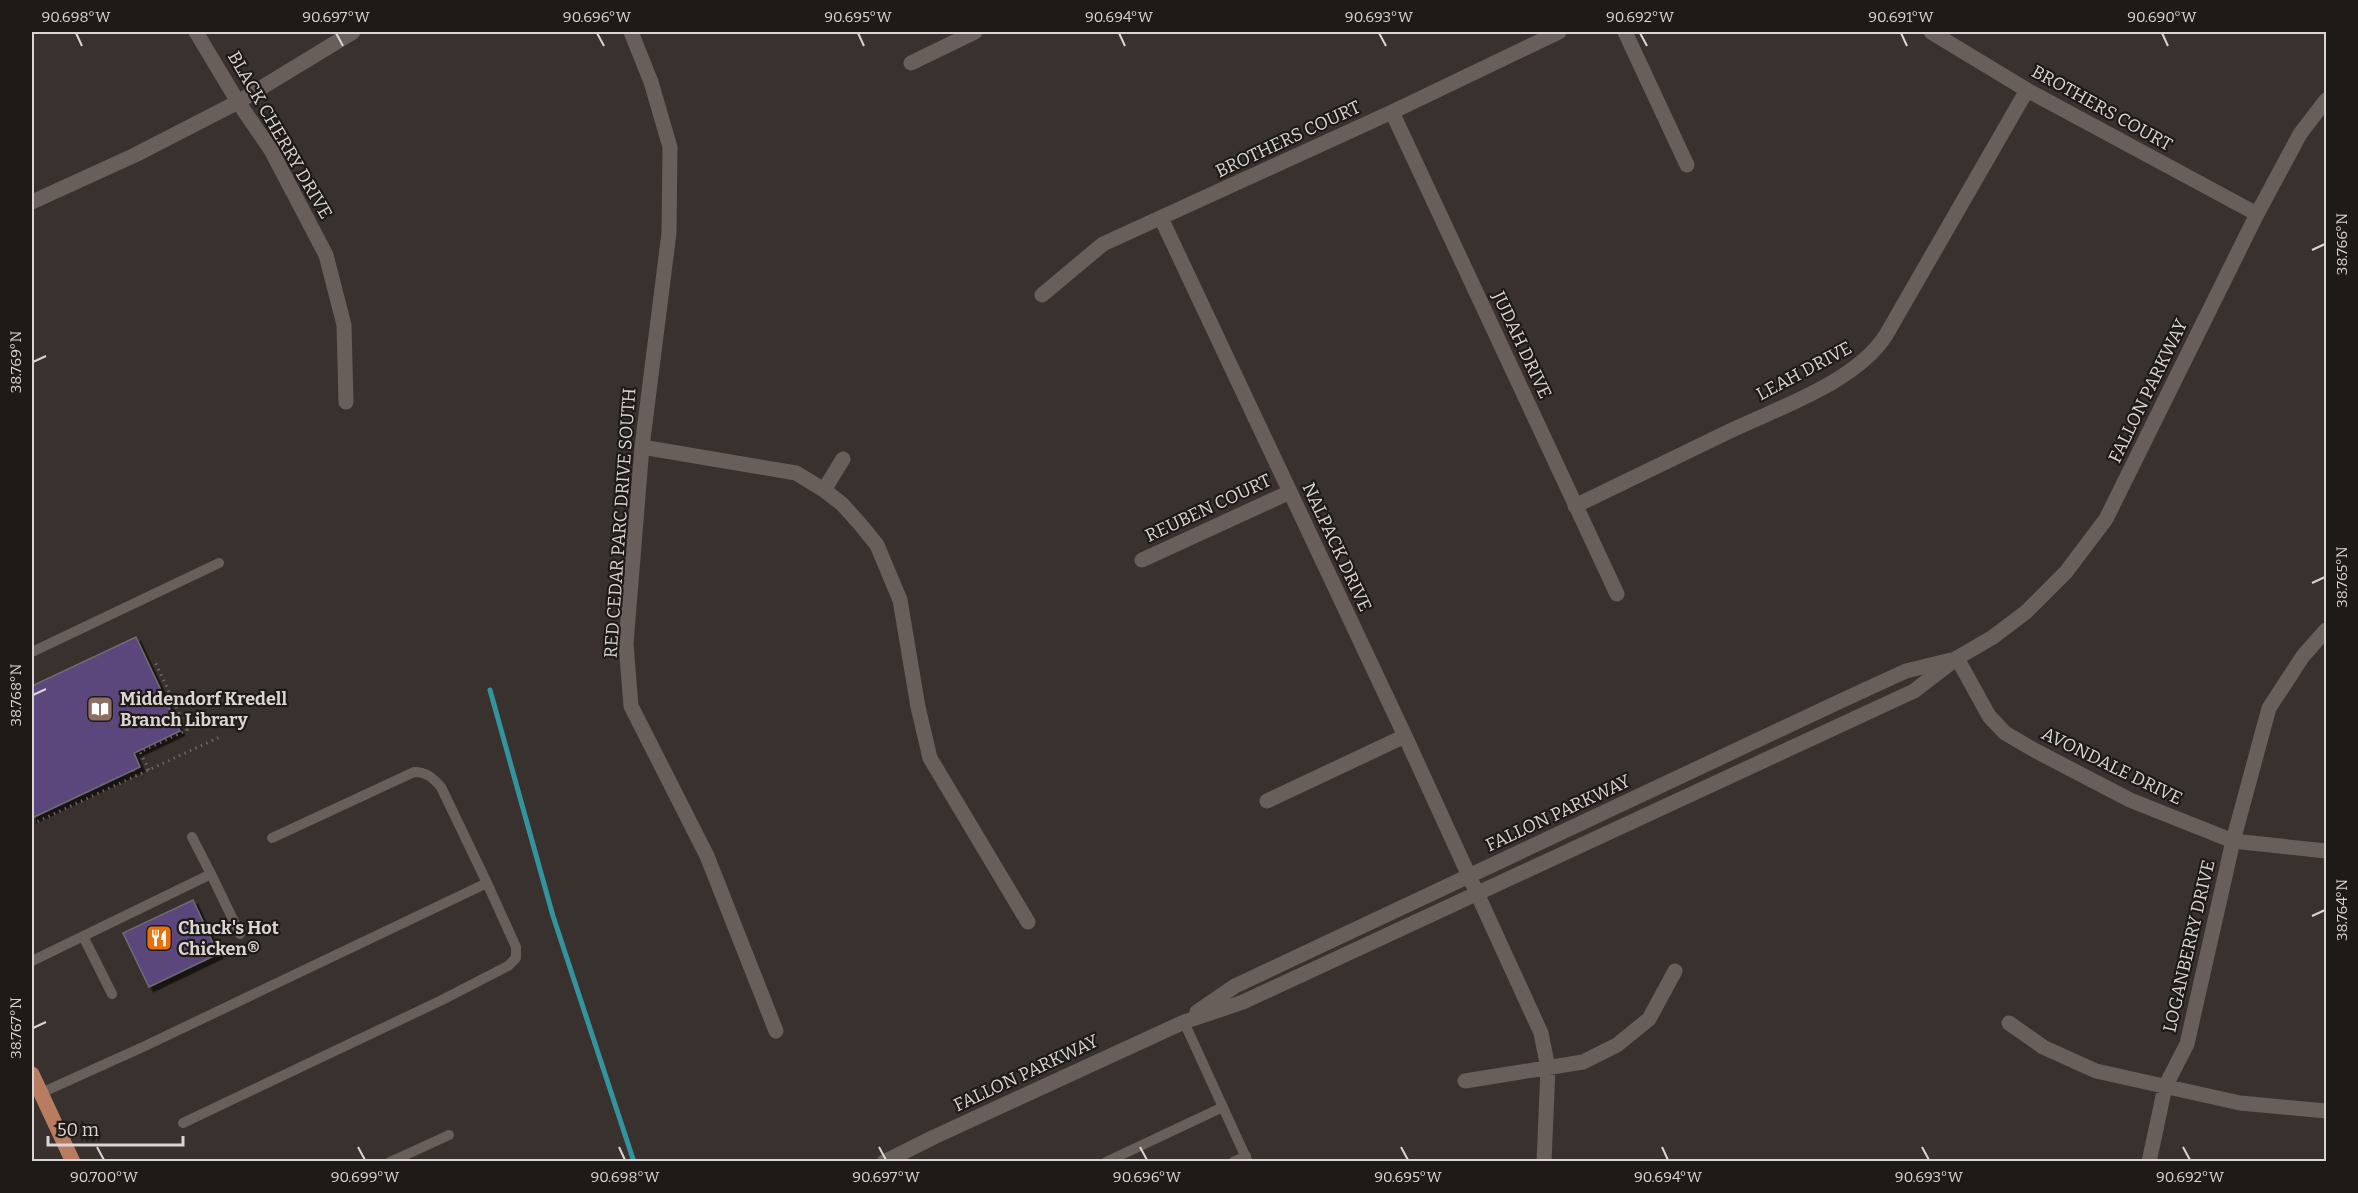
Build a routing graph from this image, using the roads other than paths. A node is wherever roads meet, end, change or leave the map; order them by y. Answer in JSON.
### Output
{"nodes":[{"id":1,"x":196,"y":32,"type":"edge"},
{"id":2,"x":353,"y":32,"type":"edge"},
{"id":3,"x":631,"y":32,"type":"edge"},
{"id":4,"x":975,"y":32,"type":"edge"},
{"id":5,"x":1559,"y":32,"type":"edge"},
{"id":6,"x":1625,"y":32,"type":"edge"},
{"id":7,"x":1931,"y":32,"type":"edge"},
{"id":8,"x":911,"y":63,"type":"dead end"},
{"id":9,"x":2027,"y":90,"type":"junction"},
{"id":10,"x":2326,"y":100,"type":"edge"},
{"id":11,"x":238,"y":102,"type":"junction"},
{"id":12,"x":1392,"y":112,"type":"junction"},
{"id":13,"x":1687,"y":165,"type":"dead end"},
{"id":14,"x":32,"y":201,"type":"edge"},
{"id":15,"x":2257,"y":214,"type":"junction"},
{"id":16,"x":1161,"y":218,"type":"junction"},
{"id":17,"x":1042,"y":295,"type":"dead end"},
{"id":18,"x":346,"y":402,"type":"dead end"},
{"id":19,"x":642,"y":447,"type":"junction"},
{"id":20,"x":843,"y":459,"type":"dead end"},
{"id":21,"x":824,"y":490,"type":"junction"},
{"id":22,"x":1290,"y":492,"type":"junction"},
{"id":23,"x":1575,"y":506,"type":"junction"},
{"id":24,"x":1142,"y":560,"type":"dead end"},
{"id":25,"x":219,"y":563,"type":"dead end"},
{"id":26,"x":1617,"y":594,"type":"dead end"},
{"id":27,"x":2326,"y":630,"type":"edge"},
{"id":28,"x":32,"y":652,"type":"edge"},
{"id":29,"x":1957,"y":658,"type":"junction"},
{"id":30,"x":1405,"y":736,"type":"junction"},
{"id":31,"x":1267,"y":801,"type":"dead end"},
{"id":32,"x":192,"y":837,"type":"dead end"},
{"id":33,"x":272,"y":838,"type":"dead end"},
{"id":34,"x":2233,"y":841,"type":"junction"},
{"id":35,"x":2326,"y":850,"type":"edge"},
{"id":36,"x":211,"y":874,"type":"junction"},
{"id":37,"x":1469,"y":876,"type":"junction"},
{"id":38,"x":487,"y":884,"type":"junction"},
{"id":39,"x":1477,"y":893,"type":"junction"},
{"id":40,"x":1028,"y":922,"type":"dead end"},
{"id":41,"x":240,"y":934,"type":"dead end"},
{"id":42,"x":83,"y":936,"type":"junction"},
{"id":43,"x":32,"y":961,"type":"edge"},
{"id":44,"x":1675,"y":971,"type":"dead end"},
{"id":45,"x":112,"y":994,"type":"dead end"},
{"id":46,"x":1184,"y":1022,"type":"junction"},
{"id":47,"x":2009,"y":1023,"type":"dead end"},
{"id":48,"x":776,"y":1031,"type":"dead end"},
{"id":49,"x":1548,"y":1068,"type":"junction"},
{"id":50,"x":32,"y":1074,"type":"edge"},
{"id":51,"x":1466,"y":1081,"type":"dead end"},
{"id":52,"x":2165,"y":1087,"type":"junction"},
{"id":53,"x":40,"y":1093,"type":"junction"},
{"id":54,"x":1222,"y":1107,"type":"junction"},
{"id":55,"x":2326,"y":1111,"type":"edge"},
{"id":56,"x":183,"y":1123,"type":"dead end"},
{"id":57,"x":449,"y":1135,"type":"dead end"},
{"id":58,"x":1247,"y":1159,"type":"edge"},
{"id":59,"x":73,"y":1161,"type":"edge"},
{"id":60,"x":390,"y":1161,"type":"edge"},
{"id":61,"x":884,"y":1161,"type":"edge"},
{"id":62,"x":1106,"y":1161,"type":"edge"},
{"id":63,"x":1233,"y":1161,"type":"edge"},
{"id":64,"x":1544,"y":1161,"type":"edge"},
{"id":65,"x":2149,"y":1161,"type":"edge"}],
"edges":[{"from":1,"to":11,"type":"street","name":"BLACK CHERRY DRIVE"},
{"from":2,"to":11,"type":"street"},
{"from":3,"to":19,"type":"street","name":"RED CEDAR PARC DRIVE SOUTH"},
{"from":4,"to":8,"type":"street"},
{"from":5,"to":12,"type":"street","name":"BROTHERS COURT"},
{"from":6,"to":13,"type":"street"},
{"from":7,"to":9,"type":"street","name":"BROTHERS COURT"},
{"from":9,"to":15,"type":"street","name":"BROTHERS COURT"},
{"from":9,"to":23,"type":"street","name":"LEAH DRIVE"},
{"from":10,"to":15,"type":"street","name":"FALLON PARKWAY"},
{"from":11,"to":14,"type":"street"},
{"from":11,"to":18,"type":"street","name":"BLACK CHERRY DRIVE"},
{"from":12,"to":16,"type":"street","name":"BROTHERS COURT"},
{"from":12,"to":23,"type":"street","name":"JUDAH DRIVE"},
{"from":15,"to":29,"type":"street","name":"FALLON PARKWAY"},
{"from":16,"to":17,"type":"street","name":"BROTHERS COURT"},
{"from":16,"to":22,"type":"street","name":"NALPACK DRIVE"},
{"from":19,"to":21,"type":"street"},
{"from":19,"to":48,"type":"street","name":"RED CEDAR PARC DRIVE SOUTH"},
{"from":20,"to":21,"type":"street"},
{"from":21,"to":40,"type":"street"},
{"from":22,"to":24,"type":"street","name":"REUBEN COURT"},
{"from":22,"to":30,"type":"street","name":"NALPACK DRIVE"},
{"from":23,"to":26,"type":"street","name":"JUDAH DRIVE"},
{"from":25,"to":28,"type":"lane"},
{"from":27,"to":34,"type":"street","name":"LOGANBERRY DRIVE"},
{"from":29,"to":34,"type":"street","name":"AVONDALE DRIVE"},
{"from":29,"to":37,"type":"street","name":"FALLON PARKWAY"},
{"from":29,"to":39,"type":"street","name":"FALLON PARKWAY"},
{"from":30,"to":31,"type":"street"},
{"from":30,"to":37,"type":"street","name":"NALPACK DRIVE"},
{"from":32,"to":36,"type":"lane"},
{"from":33,"to":38,"type":"lane"},
{"from":34,"to":35,"type":"street","name":"AVONDALE DRIVE"},
{"from":34,"to":52,"type":"street","name":"LOGANBERRY DRIVE"},
{"from":36,"to":41,"type":"lane"},
{"from":36,"to":42,"type":"lane"},
{"from":37,"to":39,"type":"street","name":"NALPACK DRIVE"},
{"from":37,"to":46,"type":"street","name":"FALLON PARKWAY"},
{"from":38,"to":53,"type":"lane"},
{"from":38,"to":56,"type":"lane"},
{"from":39,"to":46,"type":"street","name":"FALLON PARKWAY"},
{"from":39,"to":49,"type":"street","name":"NALPACK DRIVE"},
{"from":42,"to":43,"type":"lane"},
{"from":42,"to":45,"type":"lane"},
{"from":44,"to":49,"type":"street"},
{"from":46,"to":54,"type":"lane"},
{"from":46,"to":61,"type":"street","name":"FALLON PARKWAY"},
{"from":47,"to":52,"type":"street"},
{"from":49,"to":51,"type":"street"},
{"from":49,"to":64,"type":"street","name":"NALPACK DRIVE"},
{"from":50,"to":53,"type":"main road"},
{"from":52,"to":55,"type":"street"},
{"from":52,"to":65,"type":"street","name":"LOGANBERRY DRIVE"},
{"from":53,"to":59,"type":"main road"},
{"from":54,"to":58,"type":"lane"},
{"from":54,"to":62,"type":"lane"},
{"from":57,"to":60,"type":"lane"},
{"from":58,"to":63,"type":"lane"}]}
